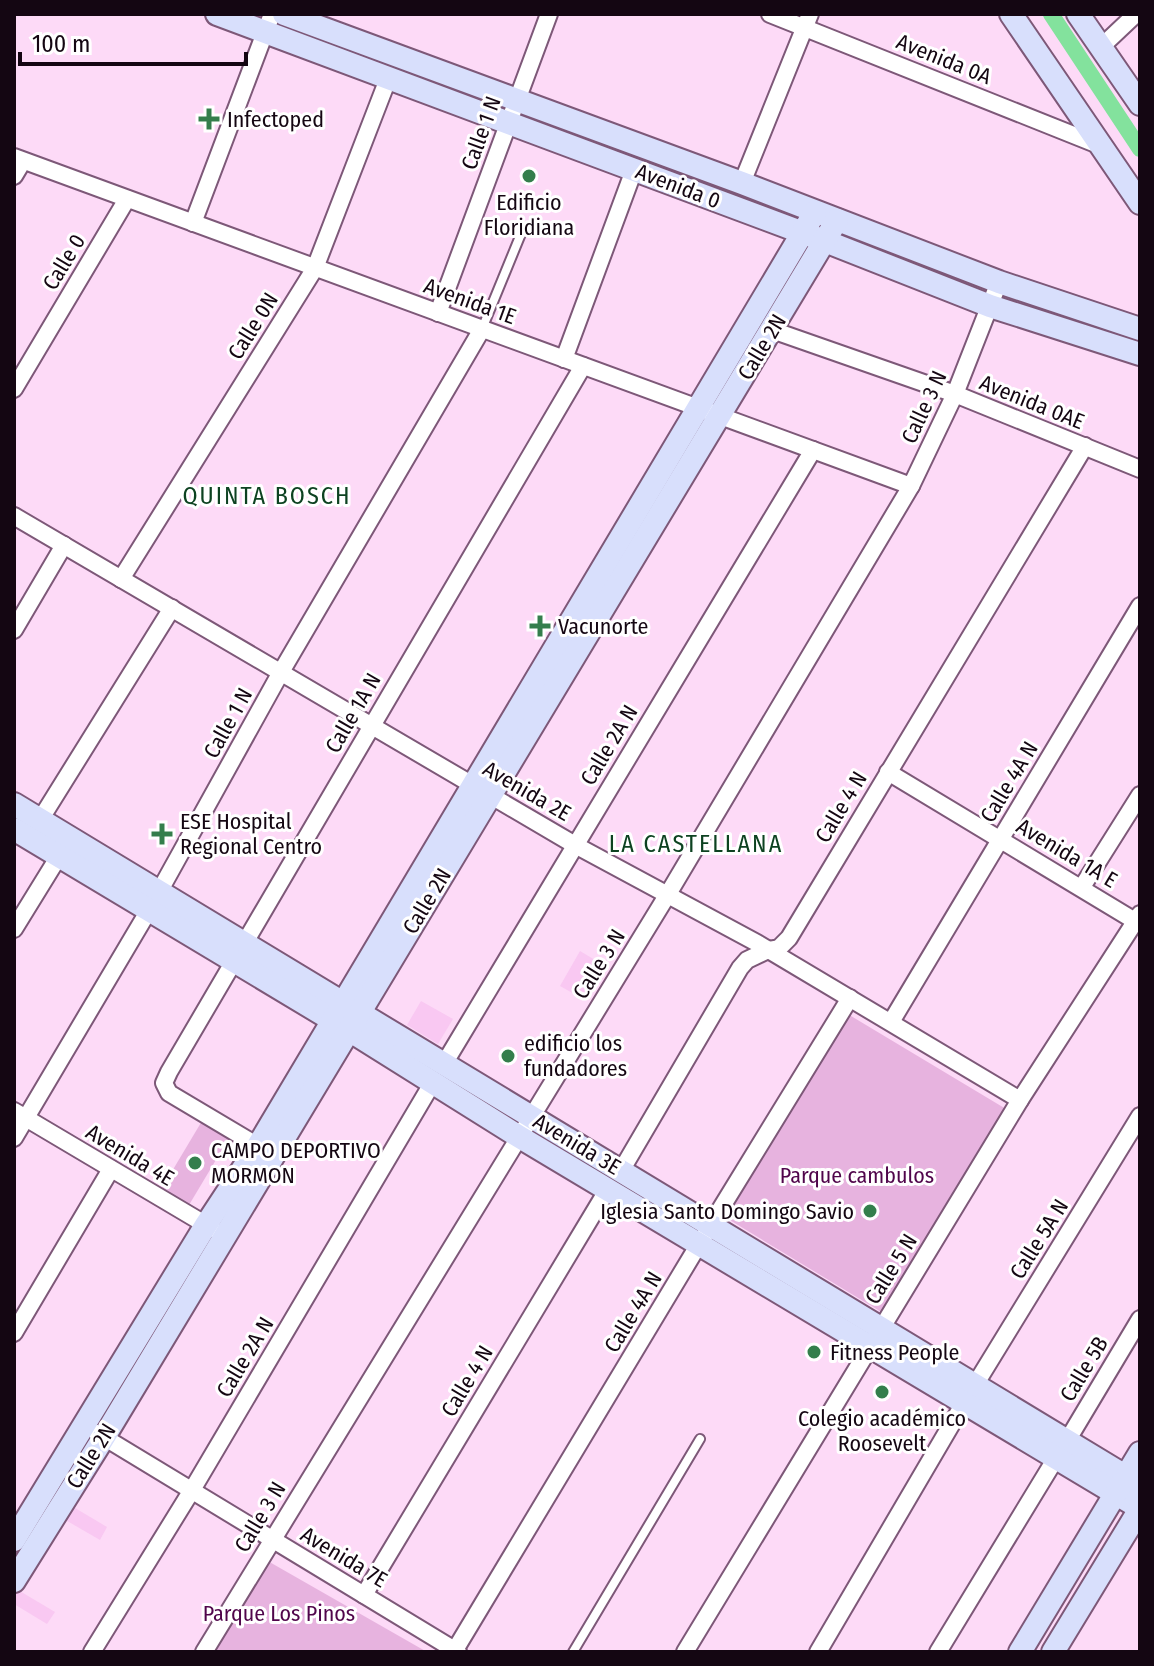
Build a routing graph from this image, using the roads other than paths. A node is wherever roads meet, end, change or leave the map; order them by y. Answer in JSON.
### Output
{"nodes":[{"id":1,"x":217,"y":14,"type":"edge"},
{"id":2,"x":284,"y":14,"type":"edge"},
{"id":3,"x":549,"y":14,"type":"edge"},
{"id":4,"x":770,"y":14,"type":"edge"},
{"id":5,"x":1011,"y":14,"type":"edge"},
{"id":6,"x":1078,"y":14,"type":"edge"},
{"id":7,"x":1136,"y":14,"type":"edge"},
{"id":8,"x":808,"y":20,"type":"edge"},
{"id":9,"x":269,"y":24,"type":"edge"},
{"id":10,"x":1101,"y":47,"type":"junction"},
{"id":11,"x":388,"y":79,"type":"junction"},
{"id":12,"x":516,"y":100,"type":"junction"},
{"id":13,"x":1140,"y":104,"type":"edge"},
{"id":14,"x":508,"y":123,"type":"junction"},
{"id":15,"x":1101,"y":146,"type":"junction"},
{"id":16,"x":18,"y":159,"type":"edge"},
{"id":17,"x":634,"y":170,"type":"junction"},
{"id":18,"x":14,"y":176,"type":"edge"},
{"id":19,"x":742,"y":183,"type":"junction"},
{"id":20,"x":127,"y":199,"type":"junction"},
{"id":21,"x":1140,"y":203,"type":"edge"},
{"id":22,"x":815,"y":212,"type":"junction"},
{"id":23,"x":837,"y":220,"type":"junction"},
{"id":24,"x":193,"y":223,"type":"junction"},
{"id":25,"x":523,"y":229,"type":"dead end"},
{"id":26,"x":804,"y":233,"type":"junction"},
{"id":27,"x":825,"y":241,"type":"junction"},
{"id":28,"x":315,"y":268,"type":"junction"},
{"id":29,"x":999,"y":282,"type":"junction"},
{"id":30,"x":990,"y":306,"type":"junction"},
{"id":31,"x":438,"y":313,"type":"junction"},
{"id":32,"x":482,"y":329,"type":"junction"},
{"id":33,"x":1140,"y":329,"type":"edge"},
{"id":34,"x":772,"y":330,"type":"junction"},
{"id":35,"x":1140,"y":354,"type":"edge"},
{"id":36,"x":564,"y":359,"type":"junction"},
{"id":37,"x":583,"y":366,"type":"junction"},
{"id":38,"x":14,"y":389,"type":"edge"},
{"id":39,"x":955,"y":394,"type":"junction"},
{"id":40,"x":709,"y":412,"type":"junction"},
{"id":41,"x":1085,"y":446,"type":"junction"},
{"id":42,"x":813,"y":450,"type":"junction"},
{"id":43,"x":1140,"y":469,"type":"edge"},
{"id":44,"x":911,"y":486,"type":"junction"},
{"id":45,"x":14,"y":516,"type":"edge"},
{"id":46,"x":64,"y":545,"type":"junction"},
{"id":47,"x":121,"y":579,"type":"junction"},
{"id":48,"x":1140,"y":606,"type":"edge"},
{"id":49,"x":172,"y":608,"type":"junction"},
{"id":50,"x":14,"y":630,"type":"edge"},
{"id":51,"x":281,"y":672,"type":"junction"},
{"id":52,"x":371,"y":725,"type":"junction"},
{"id":53,"x":888,"y":772,"type":"junction"},
{"id":54,"x":482,"y":790,"type":"junction"},
{"id":55,"x":1140,"y":795,"type":"edge"},
{"id":56,"x":14,"y":804,"type":"edge"},
{"id":57,"x":40,"y":820,"type":"junction"},
{"id":58,"x":14,"y":829,"type":"edge"},
{"id":59,"x":1000,"y":839,"type":"junction"},
{"id":60,"x":575,"y":845,"type":"junction"},
{"id":61,"x":59,"y":856,"type":"junction"},
{"id":62,"x":1082,"y":887,"type":"junction"},
{"id":63,"x":668,"y":894,"type":"junction"},
{"id":64,"x":154,"y":901,"type":"junction"},
{"id":65,"x":1138,"y":920,"type":"edge"},
{"id":66,"x":14,"y":929,"type":"edge"},
{"id":67,"x":768,"y":950,"type":"junction"},
{"id":68,"x":238,"y":952,"type":"junction"},
{"id":69,"x":850,"y":998,"type":"junction"},
{"id":70,"x":346,"y":1016,"type":"junction"},
{"id":71,"x":891,"y":1022,"type":"junction"},
{"id":72,"x":438,"y":1073,"type":"junction"},
{"id":73,"x":1020,"y":1100,"type":"junction"},
{"id":74,"x":20,"y":1115,"type":"edge"},
{"id":75,"x":1140,"y":1116,"type":"edge"},
{"id":76,"x":524,"y":1126,"type":"junction"},
{"id":77,"x":14,"y":1138,"type":"edge"},
{"id":78,"x":258,"y":1146,"type":"junction"},
{"id":79,"x":111,"y":1169,"type":"junction"},
{"id":80,"x":614,"y":1180,"type":"junction"},
{"id":81,"x":215,"y":1231,"type":"junction"},
{"id":82,"x":705,"y":1235,"type":"junction"},
{"id":83,"x":1140,"y":1319,"type":"edge"},
{"id":84,"x":14,"y":1333,"type":"edge"},
{"id":85,"x":875,"y":1337,"type":"junction"},
{"id":86,"x":970,"y":1394,"type":"junction"},
{"id":87,"x":94,"y":1432,"type":"junction"},
{"id":88,"x":700,"y":1439,"type":"dead end"},
{"id":89,"x":1061,"y":1449,"type":"junction"},
{"id":90,"x":1140,"y":1453,"type":"edge"},
{"id":91,"x":1127,"y":1485,"type":"edge"},
{"id":92,"x":192,"y":1490,"type":"junction"},
{"id":93,"x":1140,"y":1509,"type":"edge"},
{"id":94,"x":272,"y":1539,"type":"junction"},
{"id":95,"x":14,"y":1540,"type":"edge"},
{"id":96,"x":14,"y":1581,"type":"edge"},
{"id":97,"x":364,"y":1595,"type":"junction"},
{"id":98,"x":457,"y":1651,"type":"edge"},
{"id":99,"x":92,"y":1652,"type":"edge"},
{"id":100,"x":204,"y":1652,"type":"edge"},
{"id":101,"x":573,"y":1652,"type":"edge"},
{"id":102,"x":685,"y":1652,"type":"edge"},
{"id":103,"x":818,"y":1652,"type":"edge"},
{"id":104,"x":938,"y":1652,"type":"edge"},
{"id":105,"x":1020,"y":1652,"type":"edge"},
{"id":106,"x":1053,"y":1652,"type":"edge"}],
"edges":[{"from":1,"to":9,"type":"street","name":"Avenida 0"},
{"from":2,"to":12,"type":"street","name":"Avenida 0"},
{"from":3,"to":12,"type":"street","name":"Calle 1 N"},
{"from":4,"to":8,"type":"street","name":"Avenida 0A"},
{"from":5,"to":15,"type":"street"},
{"from":6,"to":10,"type":"street"},
{"from":7,"to":10,"type":"street"},
{"from":8,"to":15,"type":"street","name":"Avenida 0A"},
{"from":8,"to":19,"type":"street"},
{"from":9,"to":11,"type":"street","name":"Avenida 0"},
{"from":9,"to":24,"type":"street"},
{"from":10,"to":13,"type":"street"},
{"from":11,"to":14,"type":"street","name":"Avenida 0"},
{"from":11,"to":28,"type":"street","name":"Calle 0N"},
{"from":12,"to":14,"type":"street","name":"Calle 1 N"},
{"from":12,"to":19,"type":"street","name":"Avenida 0"},
{"from":14,"to":17,"type":"street","name":"Avenida 0"},
{"from":14,"to":31,"type":"street","name":"Calle 1 N"},
{"from":15,"to":21,"type":"street"},
{"from":16,"to":18,"type":"street"},
{"from":16,"to":20,"type":"street","name":"Avenida 1E"},
{"from":17,"to":26,"type":"street","name":"Avenida 0"},
{"from":17,"to":36,"type":"street"},
{"from":19,"to":22,"type":"street","name":"Avenida 0"},
{"from":20,"to":24,"type":"street","name":"Avenida 1E"},
{"from":20,"to":38,"type":"street","name":"Calle 0"},
{"from":22,"to":23,"type":"street","name":"Avenida 0"},
{"from":22,"to":26,"type":"street","name":"Calle 2N"},
{"from":23,"to":27,"type":"street","name":"Calle 2N"},
{"from":23,"to":29,"type":"street","name":"Avenida 0"},
{"from":24,"to":28,"type":"street","name":"Avenida 1E"},
{"from":25,"to":32,"type":"lane"},
{"from":26,"to":27,"type":"street","name":"Avenida 0"},
{"from":26,"to":40,"type":"street","name":"Calle 2N"},
{"from":27,"to":30,"type":"street","name":"Avenida 0"},
{"from":27,"to":34,"type":"street","name":"Calle 2N"},
{"from":28,"to":31,"type":"street","name":"Avenida 1E"},
{"from":28,"to":47,"type":"street","name":"Calle 0N"},
{"from":29,"to":30,"type":"street","name":"Calle 3 N"},
{"from":29,"to":33,"type":"street","name":"Avenida 0"},
{"from":30,"to":35,"type":"street","name":"Avenida 0"},
{"from":30,"to":39,"type":"street","name":"Calle 3 N"},
{"from":31,"to":32,"type":"street","name":"Avenida 1E"},
{"from":32,"to":36,"type":"street","name":"Avenida 1E"},
{"from":32,"to":51,"type":"street","name":"Calle 1 N"},
{"from":34,"to":39,"type":"street","name":"Avenida 0AE"},
{"from":34,"to":40,"type":"street","name":"Calle 2N"},
{"from":36,"to":37,"type":"street","name":"Avenida 1E"},
{"from":37,"to":40,"type":"street","name":"Avenida 1E"},
{"from":37,"to":52,"type":"street","name":"Calle 1A N"},
{"from":39,"to":41,"type":"street","name":"Avenida 0AE"},
{"from":39,"to":44,"type":"street","name":"Calle 3 N"},
{"from":40,"to":42,"type":"street","name":"Avenida 1E"},
{"from":40,"to":54,"type":"street","name":"Calle 2N"},
{"from":41,"to":43,"type":"street","name":"Avenida 0AE"},
{"from":41,"to":53,"type":"street","name":"Calle 4 N"},
{"from":42,"to":44,"type":"street","name":"Avenida 1E"},
{"from":42,"to":60,"type":"street","name":"Calle 2A N"},
{"from":44,"to":63,"type":"street","name":"Calle 3 N"},
{"from":45,"to":46,"type":"street","name":"Avenida 2E"},
{"from":46,"to":47,"type":"street","name":"Avenida 2E"},
{"from":46,"to":50,"type":"street"},
{"from":47,"to":49,"type":"street","name":"Avenida 2E"},
{"from":48,"to":59,"type":"street","name":"Calle 4A N"},
{"from":49,"to":51,"type":"street","name":"Avenida 2E"},
{"from":49,"to":57,"type":"street"},
{"from":51,"to":52,"type":"street","name":"Avenida 2E"},
{"from":51,"to":64,"type":"street","name":"Calle 1 N"},
{"from":52,"to":54,"type":"street","name":"Avenida 2E"},
{"from":52,"to":68,"type":"street","name":"Calle 1A N"},
{"from":53,"to":59,"type":"street","name":"Avenida 1A E"},
{"from":53,"to":67,"type":"street","name":"Calle 4 N"},
{"from":54,"to":60,"type":"street","name":"Avenida 2E"},
{"from":54,"to":70,"type":"street","name":"Calle 2N"},
{"from":55,"to":62,"type":"street"},
{"from":56,"to":57,"type":"street","name":"Avenida 3E"},
{"from":57,"to":64,"type":"street","name":"Avenida 3E"},
{"from":58,"to":61,"type":"street","name":"Avenida 3E"},
{"from":59,"to":62,"type":"street","name":"Avenida 1A E"},
{"from":59,"to":71,"type":"street","name":"Calle 4A N"},
{"from":60,"to":63,"type":"street","name":"Avenida 2E"},
{"from":60,"to":72,"type":"street","name":"Calle 2A N"},
{"from":61,"to":64,"type":"street","name":"Avenida 3E"},
{"from":61,"to":66,"type":"street"},
{"from":62,"to":65,"type":"street","name":"Avenida 1A E"},
{"from":63,"to":67,"type":"street","name":"Avenida 2E"},
{"from":63,"to":76,"type":"street","name":"Calle 3 N"},
{"from":64,"to":68,"type":"street","name":"Avenida 3E"},
{"from":64,"to":74,"type":"street","name":"Calle 1 N"},
{"from":65,"to":73,"type":"street","name":"Calle 5 N"},
{"from":67,"to":69,"type":"street","name":"Avenida 2E"},
{"from":67,"to":80,"type":"street","name":"Calle 4 N"},
{"from":68,"to":70,"type":"street","name":"Avenida 3E"},
{"from":68,"to":78,"type":"street","name":"Calle 1A N"},
{"from":69,"to":71,"type":"street","name":"Avenida 2E"},
{"from":69,"to":82,"type":"street","name":"Calle 4A N"},
{"from":70,"to":72,"type":"street","name":"Avenida 3E"},
{"from":70,"to":78,"type":"street","name":"Calle 2N"},
{"from":70,"to":81,"type":"street","name":"Calle 2N"},
{"from":71,"to":73,"type":"street","name":"Avenida 2E"},
{"from":72,"to":76,"type":"street","name":"Avenida 3E"},
{"from":72,"to":92,"type":"street","name":"Calle 2A N"},
{"from":73,"to":85,"type":"street","name":"Calle 5 N"},
{"from":74,"to":77,"type":"street","name":"Calle 1 N"},
{"from":74,"to":79,"type":"street","name":"Avenida 4E"},
{"from":75,"to":86,"type":"street","name":"Calle 5A N"},
{"from":76,"to":80,"type":"street","name":"Avenida 3E"},
{"from":76,"to":94,"type":"street","name":"Calle 3 N"},
{"from":78,"to":81,"type":"street","name":"Calle 2N"},
{"from":79,"to":81,"type":"street","name":"Avenida 4E"},
{"from":79,"to":84,"type":"street"},
{"from":80,"to":82,"type":"street","name":"Avenida 3E"},
{"from":80,"to":97,"type":"street","name":"Calle 4 N"},
{"from":81,"to":87,"type":"street","name":"Calle 2N"},
{"from":82,"to":85,"type":"street","name":"Avenida 3E"},
{"from":82,"to":85,"type":"street","name":"Avenida 3E"},
{"from":82,"to":98,"type":"street","name":"Calle 4A N"},
{"from":83,"to":89,"type":"street","name":"Calle 5B"},
{"from":85,"to":86,"type":"street","name":"Avenida 3E"},
{"from":85,"to":102,"type":"street","name":"Calle 5 N"},
{"from":86,"to":89,"type":"street","name":"Avenida 3E"},
{"from":86,"to":103,"type":"street","name":"Calle 5A N"},
{"from":87,"to":92,"type":"street","name":"Avenida 7E"},
{"from":87,"to":95,"type":"street","name":"Calle 2N"},
{"from":87,"to":96,"type":"street","name":"Calle 2N"},
{"from":88,"to":101,"type":"lane"},
{"from":89,"to":91,"type":"street","name":"Avenida 3E"},
{"from":89,"to":104,"type":"street","name":"Calle 5B"},
{"from":90,"to":91,"type":"street"},
{"from":91,"to":93,"type":"street","name":"Avenida 3E"},
{"from":91,"to":105,"type":"street"},
{"from":92,"to":94,"type":"street","name":"Avenida 7E"},
{"from":92,"to":99,"type":"street","name":"Calle 2A N"},
{"from":93,"to":106,"type":"street"},
{"from":94,"to":97,"type":"street","name":"Avenida 7E"},
{"from":94,"to":100,"type":"street","name":"Calle 3 N"},
{"from":97,"to":98,"type":"street","name":"Avenida 7E"}]}
